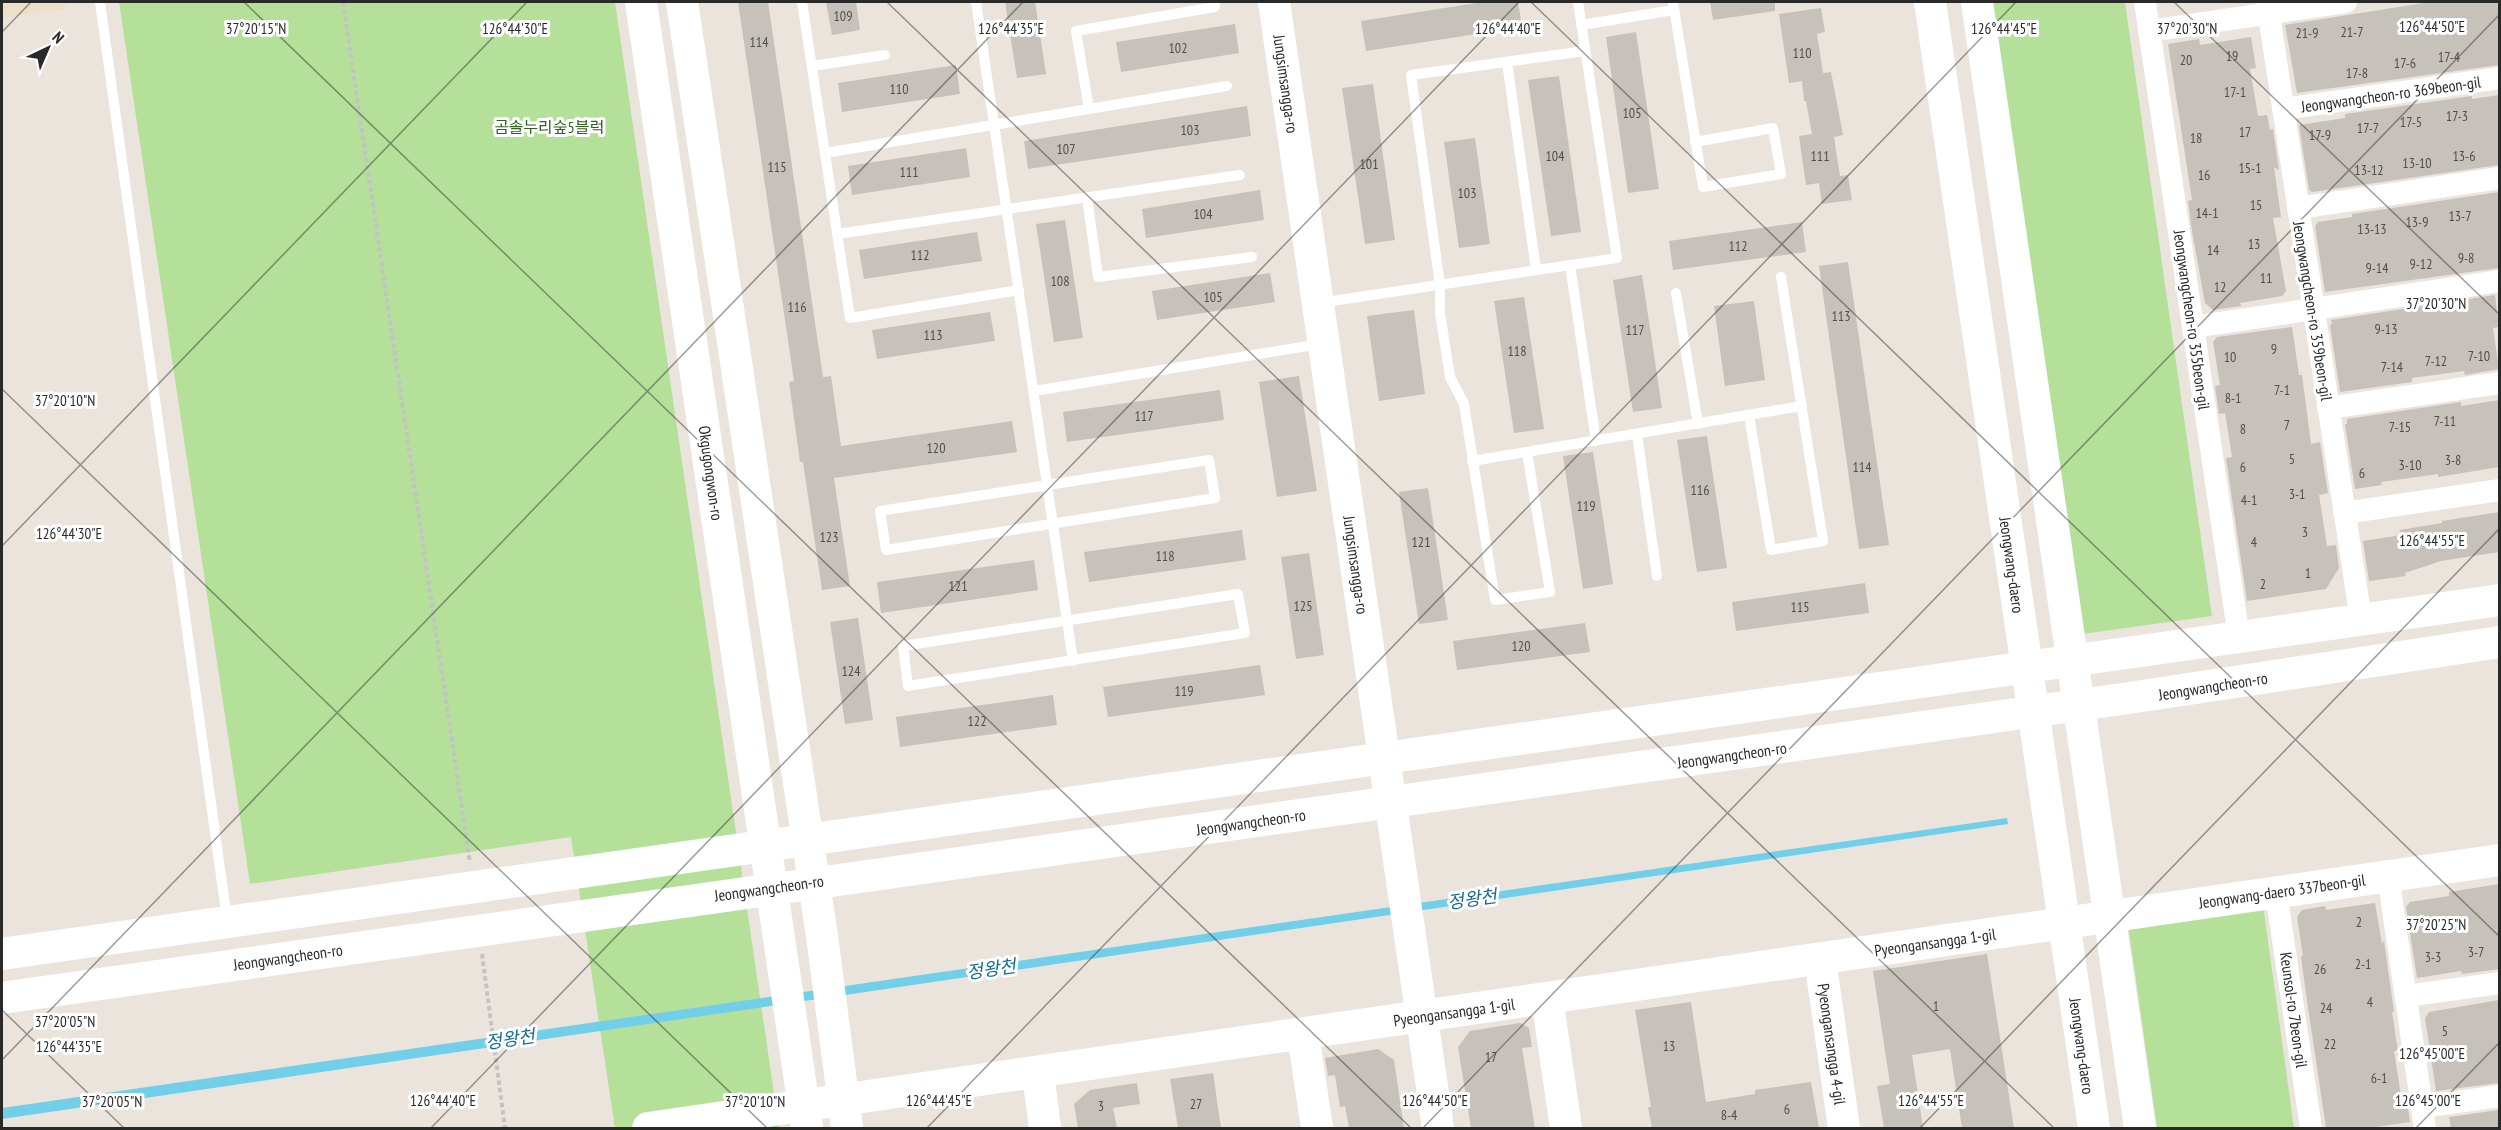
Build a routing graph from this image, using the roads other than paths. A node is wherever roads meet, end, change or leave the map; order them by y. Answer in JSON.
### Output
{"nodes":[{"id":1,"x":100,"y":2,"type":"edge"},
{"id":2,"x":641,"y":2,"type":"edge"},
{"id":3,"x":682,"y":2,"type":"edge"},
{"id":4,"x":802,"y":2,"type":"edge"},
{"id":5,"x":976,"y":2,"type":"edge"},
{"id":6,"x":1214,"y":2,"type":"edge"},
{"id":7,"x":1274,"y":2,"type":"edge"},
{"id":8,"x":1578,"y":2,"type":"edge"},
{"id":9,"x":1930,"y":2,"type":"edge"},
{"id":10,"x":1977,"y":2,"type":"edge"},
{"id":11,"x":2145,"y":2,"type":"edge"},
{"id":12,"x":2346,"y":2,"type":"edge"},
{"id":13,"x":1674,"y":6,"type":"edge"},
{"id":14,"x":1181,"y":7,"type":"edge"},
{"id":15,"x":2268,"y":7,"type":"edge"},
{"id":16,"x":1581,"y":25,"type":"junction"},
{"id":17,"x":2150,"y":31,"type":"junction"},
{"id":18,"x":1585,"y":51,"type":"junction"},
{"id":19,"x":885,"y":55,"type":"dead end"},
{"id":20,"x":1507,"y":62,"type":"junction"},
{"id":21,"x":812,"y":66,"type":"junction"},
{"id":22,"x":2499,"y":78,"type":"edge"},
{"id":23,"x":1227,"y":86,"type":"dead end"},
{"id":24,"x":1089,"y":109,"type":"junction"},
{"id":25,"x":2283,"y":109,"type":"junction"},
{"id":26,"x":994,"y":125,"type":"junction"},
{"id":27,"x":1695,"y":142,"type":"junction"},
{"id":28,"x":825,"y":153,"type":"junction"},
{"id":29,"x":1240,"y":175,"type":"dead end"},
{"id":30,"x":2499,"y":178,"type":"edge"},
{"id":31,"x":1087,"y":197,"type":"junction"},
{"id":32,"x":2298,"y":208,"type":"junction"},
{"id":33,"x":1007,"y":209,"type":"junction"},
{"id":34,"x":837,"y":234,"type":"junction"},
{"id":35,"x":1252,"y":257,"type":"dead end"},
{"id":36,"x":1570,"y":265,"type":"junction"},
{"id":37,"x":1536,"y":270,"type":"junction"},
{"id":38,"x":1780,"y":277,"type":"dead end"},
{"id":39,"x":2499,"y":281,"type":"edge"},
{"id":40,"x":1440,"y":285,"type":"junction"},
{"id":41,"x":1019,"y":290,"type":"junction"},
{"id":42,"x":1676,"y":292,"type":"dead end"},
{"id":43,"x":1318,"y":303,"type":"junction"},
{"id":44,"x":2313,"y":309,"type":"junction"},
{"id":45,"x":2193,"y":327,"type":"junction"},
{"id":46,"x":1324,"y":344,"type":"junction"},
{"id":47,"x":2499,"y":382,"type":"edge"},
{"id":48,"x":1034,"y":391,"type":"junction"},
{"id":49,"x":1802,"y":406,"type":"junction"},
{"id":50,"x":2328,"y":408,"type":"junction"},
{"id":51,"x":1749,"y":415,"type":"junction"},
{"id":52,"x":1698,"y":424,"type":"junction"},
{"id":53,"x":1637,"y":434,"type":"junction"},
{"id":54,"x":1596,"y":441,"type":"junction"},
{"id":55,"x":1527,"y":452,"type":"junction"},
{"id":56,"x":1472,"y":461,"type":"junction"},
{"id":57,"x":1047,"y":485,"type":"junction"},
{"id":58,"x":2499,"y":490,"type":"edge"},
{"id":59,"x":2344,"y":513,"type":"junction"},
{"id":60,"x":1053,"y":523,"type":"junction"},
{"id":61,"x":1657,"y":576,"type":"dead end"},
{"id":62,"x":2499,"y":600,"type":"edge"},
{"id":63,"x":2361,"y":620,"type":"junction"},
{"id":64,"x":1067,"y":621,"type":"junction"},
{"id":65,"x":2239,"y":638,"type":"junction"},
{"id":66,"x":2499,"y":642,"type":"edge"},
{"id":67,"x":1073,"y":661,"type":"junction"},
{"id":68,"x":2073,"y":662,"type":"junction"},
{"id":69,"x":2027,"y":669,"type":"junction"},
{"id":70,"x":2079,"y":705,"type":"junction"},
{"id":71,"x":2033,"y":712,"type":"junction"},
{"id":72,"x":1384,"y":760,"type":"junction"},
{"id":73,"x":1390,"y":803,"type":"junction"},
{"id":74,"x":807,"y":839,"type":"junction"},
{"id":75,"x":765,"y":845,"type":"junction"},
{"id":76,"x":2499,"y":860,"type":"edge"},
{"id":77,"x":2388,"y":876,"type":"junction"},
{"id":78,"x":813,"y":882,"type":"junction"},
{"id":79,"x":772,"y":888,"type":"junction"},
{"id":80,"x":2276,"y":892,"type":"junction"},
{"id":81,"x":2109,"y":916,"type":"junction"},
{"id":82,"x":227,"y":922,"type":"junction"},
{"id":83,"x":2064,"y":923,"type":"junction"},
{"id":84,"x":2,"y":954,"type":"edge"},
{"id":85,"x":1820,"y":959,"type":"junction"},
{"id":86,"x":2499,"y":983,"type":"edge"},
{"id":87,"x":2406,"y":996,"type":"junction"},
{"id":88,"x":2,"y":998,"type":"edge"},
{"id":89,"x":1547,"y":998,"type":"junction"},
{"id":90,"x":1421,"y":1017,"type":"junction"},
{"id":91,"x":1303,"y":1034,"type":"junction"},
{"id":92,"x":1038,"y":1073,"type":"junction"},
{"id":93,"x":2499,"y":1096,"type":"edge"},
{"id":94,"x":845,"y":1115,"type":"edge"},
{"id":95,"x":805,"y":1118,"type":"edge"},
{"id":96,"x":2423,"y":1118,"type":"edge"},
{"id":97,"x":648,"y":1128,"type":"edge"},
{"id":98,"x":1045,"y":1128,"type":"edge"},
{"id":99,"x":1317,"y":1128,"type":"edge"},
{"id":100,"x":1438,"y":1128,"type":"edge"},
{"id":101,"x":1566,"y":1128,"type":"edge"},
{"id":102,"x":1844,"y":1128,"type":"edge"},
{"id":103,"x":2094,"y":1128,"type":"edge"},
{"id":104,"x":2140,"y":1128,"type":"edge"},
{"id":105,"x":2311,"y":1128,"type":"edge"}],
"edges":[{"from":1,"to":82,"type":"lane"},
{"from":2,"to":75,"type":"street","name":"Okgugongwon-ro"},
{"from":3,"to":74,"type":"street"},
{"from":4,"to":21,"type":"lane"},
{"from":5,"to":26,"type":"lane"},
{"from":6,"to":14,"type":"lane"},
{"from":7,"to":43,"type":"street","name":"Jungsimsangga-ro"},
{"from":8,"to":16,"type":"lane"},
{"from":9,"to":69,"type":"street","name":"Jeongwang-daero"},
{"from":10,"to":68,"type":"street"},
{"from":11,"to":17,"type":"street","name":"Jeongwangcheon-ro 355beon-gil"},
{"from":12,"to":15,"type":"street"},
{"from":13,"to":16,"type":"lane"},
{"from":13,"to":27,"type":"lane"},
{"from":14,"to":24,"type":"lane"},
{"from":15,"to":17,"type":"street"},
{"from":15,"to":25,"type":"street","name":"Jeongwangcheon-ro 359beon-gil"},
{"from":16,"to":18,"type":"lane"},
{"from":17,"to":45,"type":"street","name":"Jeongwangcheon-ro 355beon-gil"},
{"from":18,"to":20,"type":"lane"},
{"from":18,"to":36,"type":"lane"},
{"from":19,"to":21,"type":"lane"},
{"from":20,"to":37,"type":"lane"},
{"from":20,"to":40,"type":"lane"},
{"from":21,"to":28,"type":"lane"},
{"from":22,"to":25,"type":"street","name":"Jeongwangcheon-ro 369beon-gil"},
{"from":23,"to":24,"type":"lane"},
{"from":24,"to":26,"type":"lane"},
{"from":25,"to":32,"type":"street","name":"Jeongwangcheon-ro 359beon-gil"},
{"from":26,"to":28,"type":"lane"},
{"from":26,"to":33,"type":"lane"},
{"from":27,"to":27,"type":"lane"},
{"from":28,"to":34,"type":"lane"},
{"from":29,"to":31,"type":"lane"},
{"from":30,"to":32,"type":"street"},
{"from":31,"to":33,"type":"lane"},
{"from":31,"to":35,"type":"lane"},
{"from":32,"to":44,"type":"street","name":"Jeongwangcheon-ro 359beon-gil"},
{"from":33,"to":34,"type":"lane"},
{"from":33,"to":41,"type":"lane"},
{"from":34,"to":41,"type":"lane"},
{"from":36,"to":37,"type":"lane"},
{"from":36,"to":54,"type":"lane"},
{"from":37,"to":40,"type":"lane"},
{"from":38,"to":49,"type":"lane"},
{"from":39,"to":44,"type":"street"},
{"from":40,"to":43,"type":"lane"},
{"from":40,"to":56,"type":"lane"},
{"from":41,"to":48,"type":"lane"},
{"from":42,"to":52,"type":"lane"},
{"from":43,"to":46,"type":"street","name":"Jungsimsangga-ro"},
{"from":44,"to":45,"type":"street"},
{"from":44,"to":50,"type":"street","name":"Jeongwangcheon-ro 359beon-gil"},
{"from":45,"to":65,"type":"street","name":"Jeongwangcheon-ro 355beon-gil"},
{"from":46,"to":48,"type":"lane"},
{"from":46,"to":72,"type":"street","name":"Jungsimsangga-ro"},
{"from":47,"to":50,"type":"street"},
{"from":48,"to":57,"type":"lane"},
{"from":49,"to":51,"type":"lane"},
{"from":49,"to":51,"type":"lane"},
{"from":50,"to":59,"type":"street","name":"Jeongwangcheon-ro 359beon-gil"},
{"from":51,"to":52,"type":"lane"},
{"from":52,"to":53,"type":"lane"},
{"from":53,"to":54,"type":"lane"},
{"from":53,"to":61,"type":"lane"},
{"from":54,"to":55,"type":"lane"},
{"from":55,"to":56,"type":"lane"},
{"from":55,"to":56,"type":"lane"},
{"from":57,"to":60,"type":"lane"},
{"from":57,"to":60,"type":"lane"},
{"from":57,"to":60,"type":"lane"},
{"from":58,"to":59,"type":"street"},
{"from":59,"to":63,"type":"street","name":"Jeongwangcheon-ro 359beon-gil"},
{"from":60,"to":64,"type":"lane"},
{"from":62,"to":63,"type":"street"},
{"from":63,"to":65,"type":"street"},
{"from":64,"to":67,"type":"lane"},
{"from":64,"to":67,"type":"lane"},
{"from":64,"to":67,"type":"lane"},
{"from":65,"to":68,"type":"street"},
{"from":66,"to":70,"type":"street","name":"Jeongwangcheon-ro"},
{"from":68,"to":69,"type":"street"},
{"from":68,"to":70,"type":"street"},
{"from":69,"to":71,"type":"street","name":"Jeongwang-daero"},
{"from":69,"to":72,"type":"street"},
{"from":70,"to":71,"type":"street","name":"Jeongwangcheon-ro"},
{"from":70,"to":81,"type":"street"},
{"from":71,"to":73,"type":"street","name":"Jeongwangcheon-ro"},
{"from":71,"to":83,"type":"street","name":"Jeongwang-daero"},
{"from":72,"to":73,"type":"street","name":"Jungsimsangga-ro"},
{"from":72,"to":74,"type":"street"},
{"from":73,"to":78,"type":"street","name":"Jeongwangcheon-ro"},
{"from":73,"to":90,"type":"street","name":"Jungsimsangga-ro"},
{"from":74,"to":75,"type":"street"},
{"from":74,"to":78,"type":"street"},
{"from":75,"to":79,"type":"street","name":"Okgugongwon-ro"},
{"from":75,"to":82,"type":"street"},
{"from":76,"to":77,"type":"street","name":"Jeongwang-daero 337beon-gil"},
{"from":77,"to":80,"type":"street","name":"Jeongwang-daero 337beon-gil"},
{"from":77,"to":87,"type":"street"},
{"from":78,"to":79,"type":"street","name":"Jeongwangcheon-ro"},
{"from":78,"to":94,"type":"street"},
{"from":79,"to":88,"type":"street","name":"Jeongwangcheon-ro"},
{"from":79,"to":95,"type":"street","name":"Okgugongwon-ro"},
{"from":80,"to":81,"type":"street","name":"Jeongwang-daero 337beon-gil"},
{"from":80,"to":105,"type":"street","name":"Keunsol-ro 7beon-gil"},
{"from":81,"to":83,"type":"street","name":"Jeongwang-daero 337beon-gil"},
{"from":81,"to":104,"type":"street"},
{"from":82,"to":84,"type":"street"},
{"from":83,"to":85,"type":"street","name":"Pyeongansangga 1-gil"},
{"from":83,"to":103,"type":"street","name":"Jeongwang-daero"},
{"from":85,"to":89,"type":"street","name":"Pyeongansangga 1-gil"},
{"from":85,"to":102,"type":"street","name":"Pyeongansangga 4-gil"},
{"from":86,"to":87,"type":"street"},
{"from":87,"to":96,"type":"street"},
{"from":89,"to":90,"type":"street","name":"Pyeongansangga 1-gil"},
{"from":89,"to":101,"type":"street"},
{"from":90,"to":91,"type":"street","name":"Pyeongansangga 1-gil"},
{"from":90,"to":100,"type":"street","name":"Jungsimsangga-ro"},
{"from":91,"to":92,"type":"street","name":"Pyeongansangga 1-gil"},
{"from":91,"to":99,"type":"street"},
{"from":92,"to":94,"type":"street","name":"Pyeongansangga 1-gil"},
{"from":92,"to":98,"type":"street"},
{"from":93,"to":96,"type":"street"},
{"from":94,"to":95,"type":"street","name":"Pyeongansangga 1-gil"},
{"from":95,"to":97,"type":"street","name":"Pyeongansangga 1-gil"}]}
